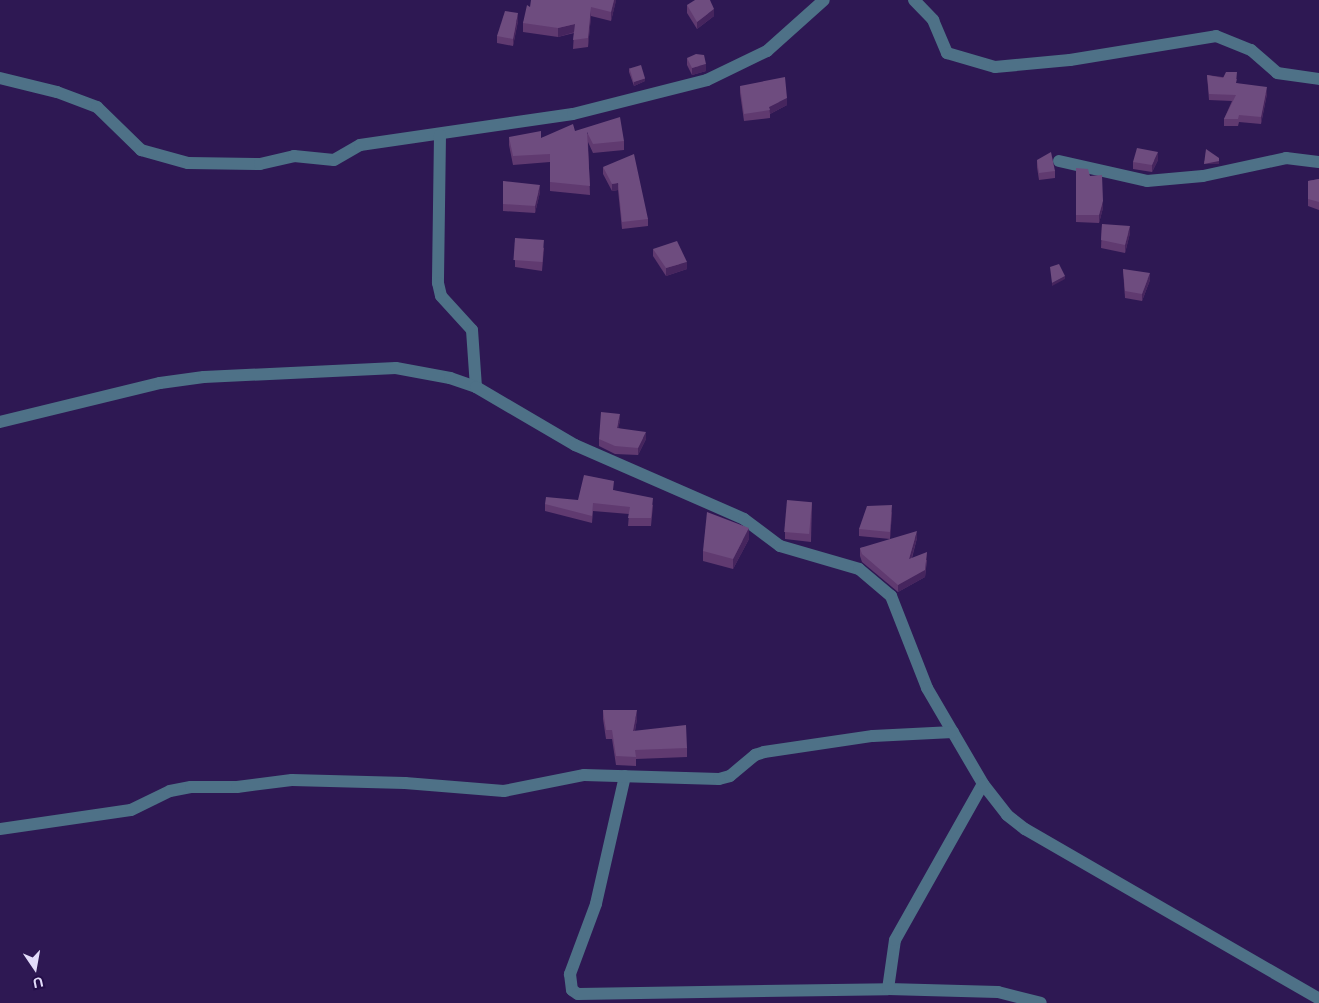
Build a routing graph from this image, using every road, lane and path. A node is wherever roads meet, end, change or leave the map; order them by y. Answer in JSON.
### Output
{"nodes":[{"id":1,"x":824,"y":0,"type":"edge"},
{"id":2,"x":914,"y":0,"type":"edge"},
{"id":3,"x":0,"y":78,"type":"edge"},
{"id":4,"x":1319,"y":80,"type":"edge"},
{"id":5,"x":440,"y":135,"type":"junction"},
{"id":6,"x":1059,"y":161,"type":"dead end"},
{"id":7,"x":1319,"y":162,"type":"edge"},
{"id":8,"x":476,"y":387,"type":"junction"},
{"id":9,"x":0,"y":422,"type":"edge"},
{"id":10,"x":953,"y":732,"type":"junction"},
{"id":11,"x":625,"y":776,"type":"junction"},
{"id":12,"x":983,"y":784,"type":"junction"},
{"id":13,"x":0,"y":829,"type":"edge"},
{"id":14,"x":1291,"y":982,"type":"junction"},
{"id":15,"x":888,"y":989,"type":"junction"},
{"id":16,"x":1319,"y":999,"type":"edge"},
{"id":17,"x":1041,"y":1003,"type":"edge"},
{"id":18,"x":1306,"y":1003,"type":"edge"}],
"edges":[{"from":1,"to":5,"type":"street"},
{"from":2,"to":4,"type":"street"},
{"from":3,"to":5,"type":"street"},
{"from":5,"to":8,"type":"street"},
{"from":6,"to":7,"type":"street"},
{"from":8,"to":9,"type":"street"},
{"from":8,"to":10,"type":"street"},
{"from":10,"to":11,"type":"street"},
{"from":10,"to":12,"type":"street"},
{"from":11,"to":13,"type":"street"},
{"from":11,"to":15,"type":"street"},
{"from":12,"to":14,"type":"street"},
{"from":12,"to":15,"type":"street"},
{"from":14,"to":16,"type":"street"},
{"from":14,"to":18,"type":"street"},
{"from":15,"to":17,"type":"street"}]}
